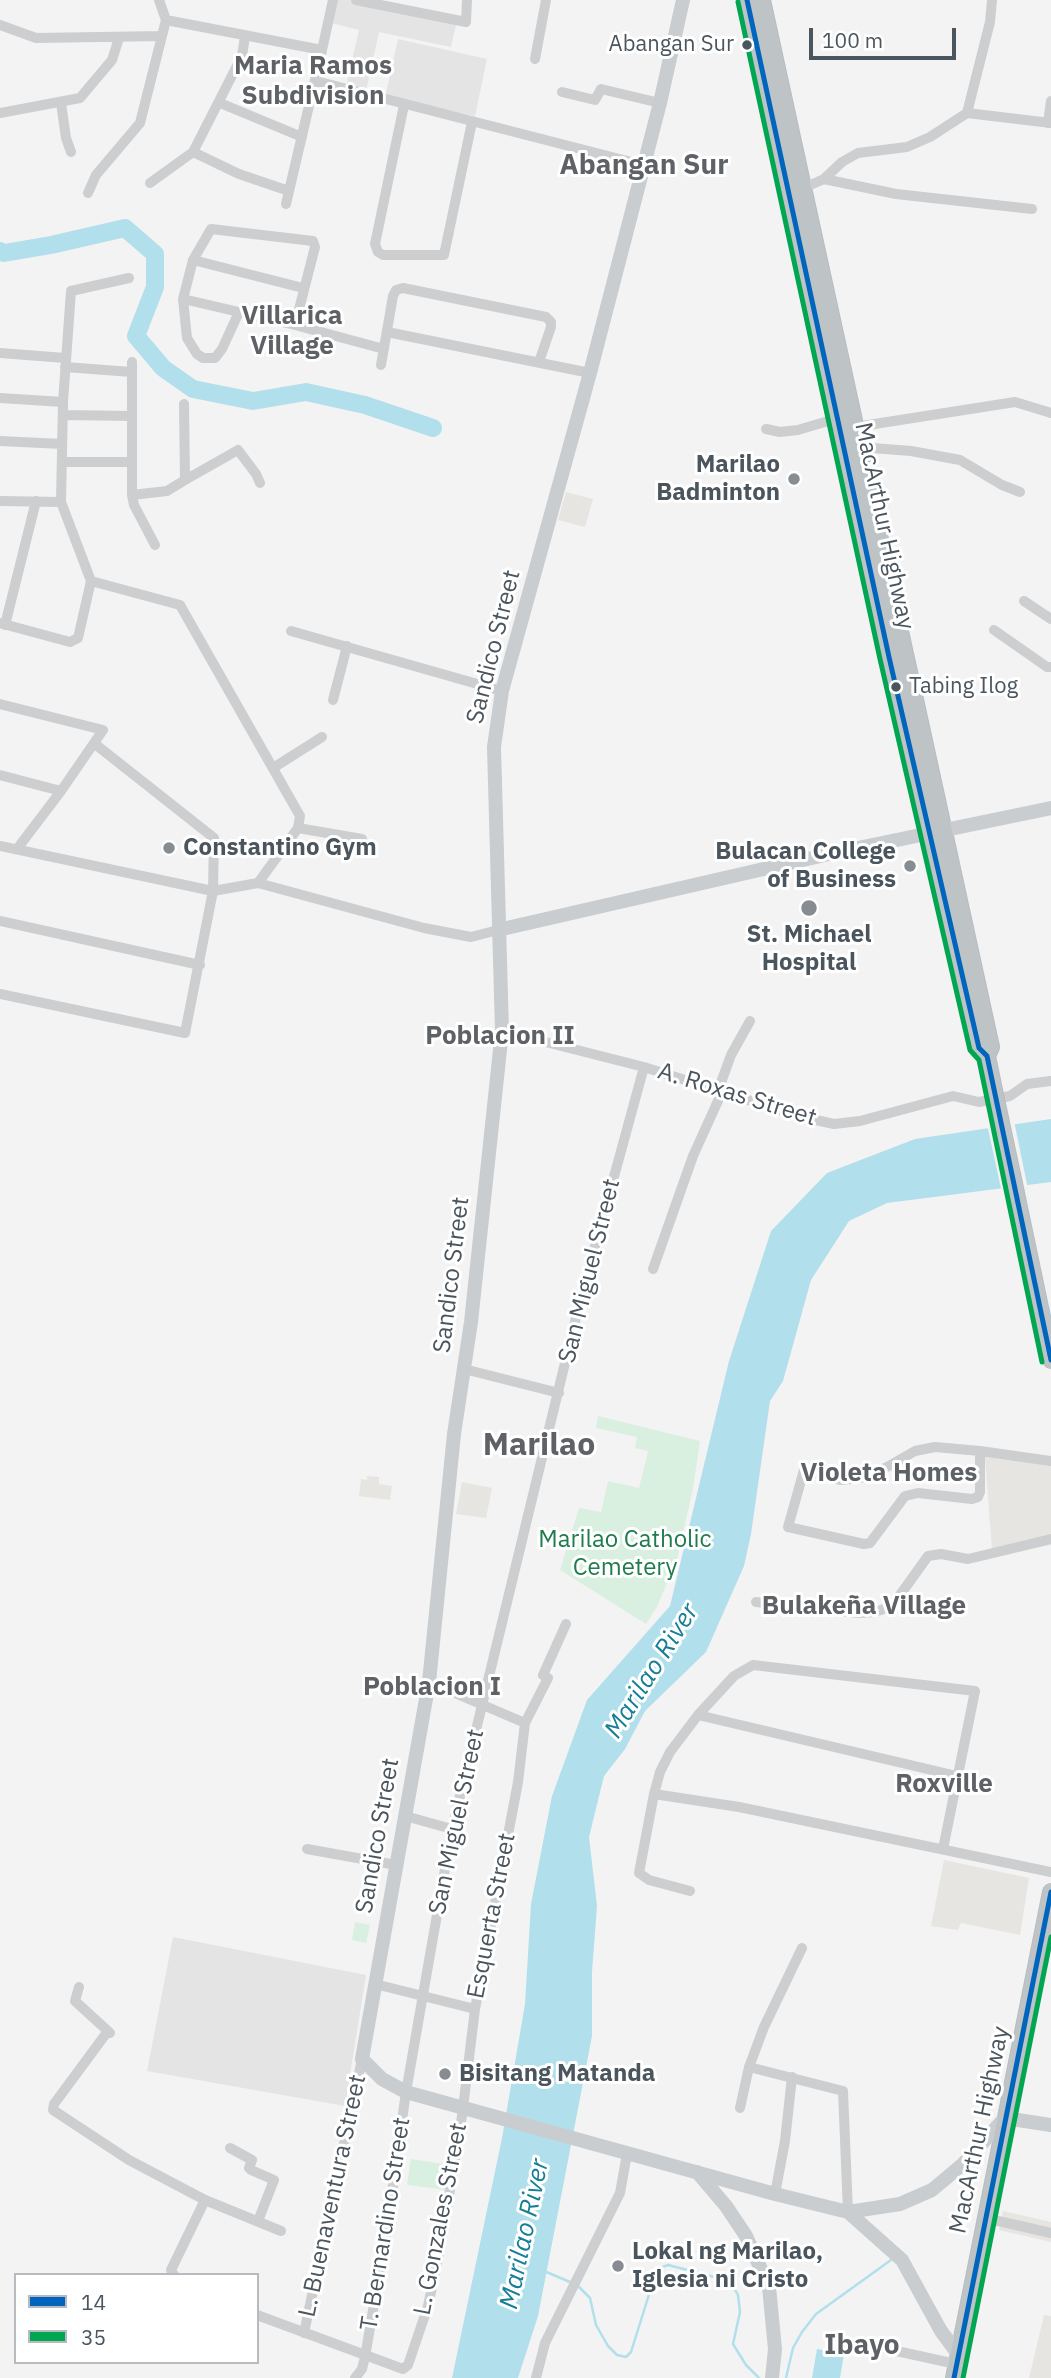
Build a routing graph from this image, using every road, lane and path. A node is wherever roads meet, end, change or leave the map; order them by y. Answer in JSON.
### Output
{"nodes":[{"id":1,"x":159,"y":0,"type":"edge"},
{"id":2,"x":333,"y":0,"type":"edge"},
{"id":3,"x":356,"y":0,"type":"edge"},
{"id":4,"x":467,"y":0,"type":"edge"},
{"id":5,"x":545,"y":0,"type":"edge"},
{"id":6,"x":683,"y":0,"type":"edge"},
{"id":7,"x":747,"y":0,"type":"edge"},
{"id":8,"x":762,"y":0,"type":"edge"},
{"id":9,"x":992,"y":0,"type":"edge"},
{"id":10,"x":166,"y":20,"type":"junction"},
{"id":11,"x":0,"y":25,"type":"edge"},
{"id":12,"x":161,"y":36,"type":"junction"},
{"id":13,"x":245,"y":36,"type":"junction"},
{"id":14,"x":119,"y":38,"type":"junction"},
{"id":15,"x":322,"y":50,"type":"junction"},
{"id":16,"x":535,"y":59,"type":"dead end"},
{"id":17,"x":316,"y":81,"type":"junction"},
{"id":18,"x":562,"y":92,"type":"dead end"},
{"id":19,"x":1051,"y":100,"type":"edge"},
{"id":20,"x":61,"y":103,"type":"junction"},
{"id":21,"x":220,"y":103,"type":"junction"},
{"id":22,"x":660,"y":103,"type":"junction"},
{"id":23,"x":404,"y":105,"type":"junction"},
{"id":24,"x":0,"y":113,"type":"edge"},
{"id":25,"x":967,"y":113,"type":"junction"},
{"id":26,"x":472,"y":122,"type":"junction"},
{"id":27,"x":1049,"y":123,"type":"edge"},
{"id":28,"x":302,"y":136,"type":"junction"},
{"id":29,"x":71,"y":152,"type":"dead end"},
{"id":30,"x":193,"y":152,"type":"junction"},
{"id":31,"x":643,"y":165,"type":"junction"},
{"id":32,"x":824,"y":179,"type":"junction"},
{"id":33,"x":150,"y":183,"type":"dead end"},
{"id":34,"x":289,"y":191,"type":"junction"},
{"id":35,"x":796,"y":191,"type":"junction"},
{"id":36,"x":88,"y":193,"type":"dead end"},
{"id":37,"x":286,"y":204,"type":"dead end"},
{"id":38,"x":1032,"y":209,"type":"dead end"},
{"id":39,"x":193,"y":260,"type":"junction"},
{"id":40,"x":129,"y":278,"type":"dead end"},
{"id":41,"x":303,"y":288,"type":"junction"},
{"id":42,"x":183,"y":299,"type":"junction"},
{"id":43,"x":239,"y":312,"type":"junction"},
{"id":44,"x":295,"y":325,"type":"junction"},
{"id":45,"x":387,"y":332,"type":"junction"},
{"id":46,"x":384,"y":349,"type":"junction"},
{"id":47,"x":0,"y":353,"type":"edge"},
{"id":48,"x":539,"y":362,"type":"junction"},
{"id":49,"x":65,"y":363,"type":"junction"},
{"id":50,"x":381,"y":365,"type":"dead end"},
{"id":51,"x":590,"y":373,"type":"junction"},
{"id":52,"x":0,"y":398,"type":"edge"},
{"id":53,"x":63,"y":402,"type":"junction"},
{"id":54,"x":184,"y":404,"type":"dead end"},
{"id":55,"x":1051,"y":413,"type":"edge"},
{"id":56,"x":63,"y":415,"type":"junction"},
{"id":57,"x":132,"y":416,"type":"junction"},
{"id":58,"x":844,"y":425,"type":"junction"},
{"id":59,"x":766,"y":429,"type":"dead end"},
{"id":60,"x":0,"y":440,"type":"edge"},
{"id":61,"x":62,"y":444,"type":"junction"},
{"id":62,"x":859,"y":447,"type":"junction"},
{"id":63,"x":62,"y":462,"type":"junction"},
{"id":64,"x":132,"y":462,"type":"junction"},
{"id":65,"x":185,"y":480,"type":"junction"},
{"id":66,"x":260,"y":483,"type":"dead end"},
{"id":67,"x":1020,"y":492,"type":"dead end"},
{"id":68,"x":132,"y":495,"type":"junction"},
{"id":69,"x":0,"y":501,"type":"edge"},
{"id":70,"x":36,"y":501,"type":"junction"},
{"id":71,"x":61,"y":502,"type":"junction"},
{"id":72,"x":155,"y":545,"type":"dead end"},
{"id":73,"x":91,"y":582,"type":"junction"},
{"id":74,"x":1024,"y":601,"type":"dead end"},
{"id":75,"x":1051,"y":619,"type":"edge"},
{"id":76,"x":3,"y":624,"type":"edge"},
{"id":77,"x":994,"y":630,"type":"dead end"},
{"id":78,"x":291,"y":631,"type":"dead end"},
{"id":79,"x":346,"y":646,"type":"junction"},
{"id":80,"x":1051,"y":667,"type":"edge"},
{"id":81,"x":502,"y":691,"type":"junction"},
{"id":82,"x":333,"y":700,"type":"dead end"},
{"id":83,"x":0,"y":704,"type":"edge"},
{"id":84,"x":322,"y":737,"type":"dead end"},
{"id":85,"x":95,"y":744,"type":"junction"},
{"id":86,"x":273,"y":768,"type":"junction"},
{"id":87,"x":0,"y":775,"type":"edge"},
{"id":88,"x":61,"y":791,"type":"junction"},
{"id":89,"x":1051,"y":808,"type":"edge"},
{"id":90,"x":298,"y":828,"type":"junction"},
{"id":91,"x":936,"y":830,"type":"junction"},
{"id":92,"x":362,"y":839,"type":"dead end"},
{"id":93,"x":0,"y":846,"type":"edge"},
{"id":94,"x":17,"y":849,"type":"junction"},
{"id":95,"x":258,"y":883,"type":"junction"},
{"id":96,"x":213,"y":891,"type":"junction"},
{"id":97,"x":0,"y":922,"type":"edge"},
{"id":98,"x":498,"y":930,"type":"junction"},
{"id":99,"x":200,"y":965,"type":"junction"},
{"id":100,"x":0,"y":994,"type":"edge"},
{"id":101,"x":750,"y":1021,"type":"dead end"},
{"id":102,"x":502,"y":1031,"type":"junction"},
{"id":103,"x":644,"y":1067,"type":"junction"},
{"id":104,"x":1051,"y":1081,"type":"edge"},
{"id":105,"x":720,"y":1092,"type":"junction"},
{"id":106,"x":653,"y":1269,"type":"dead end"},
{"id":107,"x":1051,"y":1360,"type":"edge"},
{"id":108,"x":464,"y":1369,"type":"junction"},
{"id":109,"x":559,"y":1393,"type":"junction"},
{"id":110,"x":980,"y":1451,"type":"junction"},
{"id":111,"x":1051,"y":1461,"type":"edge"},
{"id":112,"x":1051,"y":1539,"type":"edge"},
{"id":113,"x":756,"y":1602,"type":"dead end"},
{"id":114,"x":566,"y":1624,"type":"dead end"},
{"id":115,"x":429,"y":1682,"type":"junction"},
{"id":116,"x":482,"y":1703,"type":"junction"},
{"id":117,"x":698,"y":1715,"type":"junction"},
{"id":118,"x":525,"y":1723,"type":"junction"},
{"id":119,"x":957,"y":1776,"type":"junction"},
{"id":120,"x":654,"y":1794,"type":"junction"},
{"id":121,"x":405,"y":1816,"type":"junction"},
{"id":122,"x":452,"y":1829,"type":"junction"},
{"id":123,"x":307,"y":1849,"type":"dead end"},
{"id":124,"x":943,"y":1849,"type":"junction"},
{"id":125,"x":396,"y":1865,"type":"junction"},
{"id":126,"x":1051,"y":1872,"type":"edge"},
{"id":127,"x":690,"y":1891,"type":"dead end"},
{"id":128,"x":1051,"y":1892,"type":"edge"},
{"id":129,"x":802,"y":1948,"type":"dead end"},
{"id":130,"x":375,"y":1984,"type":"junction"},
{"id":131,"x":79,"y":1987,"type":"dead end"},
{"id":132,"x":423,"y":1997,"type":"junction"},
{"id":133,"x":475,"y":2009,"type":"junction"},
{"id":134,"x":362,"y":2059,"type":"junction"},
{"id":135,"x":749,"y":2067,"type":"junction"},
{"id":136,"x":792,"y":2077,"type":"junction"},
{"id":137,"x":406,"y":2092,"type":"junction"},
{"id":138,"x":740,"y":2108,"type":"dead end"},
{"id":139,"x":462,"y":2109,"type":"junction"},
{"id":140,"x":1005,"y":2118,"type":"junction"},
{"id":141,"x":1051,"y":2125,"type":"edge"},
{"id":142,"x":230,"y":2148,"type":"dead end"},
{"id":143,"x":627,"y":2154,"type":"junction"},
{"id":144,"x":696,"y":2172,"type":"junction"},
{"id":145,"x":775,"y":2194,"type":"junction"},
{"id":146,"x":205,"y":2200,"type":"junction"},
{"id":147,"x":848,"y":2212,"type":"junction"},
{"id":148,"x":985,"y":2218,"type":"junction"},
{"id":149,"x":258,"y":2221,"type":"junction"},
{"id":150,"x":281,"y":2231,"type":"dead end"},
{"id":151,"x":1051,"y":2233,"type":"edge"},
{"id":152,"x":173,"y":2273,"type":"edge"},
{"id":153,"x":259,"y":2316,"type":"edge"},
{"id":154,"x":304,"y":2333,"type":"junction"},
{"id":155,"x":864,"y":2350,"type":"dead end"},
{"id":156,"x":365,"y":2357,"type":"junction"},
{"id":157,"x":956,"y":2365,"type":"edge"},
{"id":158,"x":355,"y":2378,"type":"edge"},
{"id":159,"x":536,"y":2378,"type":"edge"},
{"id":160,"x":772,"y":2378,"type":"edge"}],
"edges":[{"from":1,"to":10,"type":"street"},
{"from":2,"to":15,"type":"street"},
{"from":3,"to":4,"type":"street"},
{"from":5,"to":16,"type":"street"},
{"from":6,"to":22,"type":"main road","name":"Sandico Street"},
{"from":7,"to":35,"type":"highway","name":"MacArthur Highway"},
{"from":8,"to":35,"type":"highway","name":"MacArthur Highway"},
{"from":9,"to":25,"type":"street"},
{"from":10,"to":12,"type":"street"},
{"from":10,"to":13,"type":"street"},
{"from":11,"to":14,"type":"street"},
{"from":12,"to":14,"type":"street"},
{"from":12,"to":36,"type":"street"},
{"from":13,"to":15,"type":"street"},
{"from":13,"to":21,"type":"street"},
{"from":14,"to":20,"type":"street"},
{"from":15,"to":17,"type":"street"},
{"from":17,"to":23,"type":"street"},
{"from":17,"to":28,"type":"street"},
{"from":18,"to":22,"type":"street"},
{"from":19,"to":27,"type":"street"},
{"from":20,"to":24,"type":"street"},
{"from":20,"to":29,"type":"street"},
{"from":21,"to":28,"type":"street"},
{"from":21,"to":30,"type":"street"},
{"from":22,"to":31,"type":"main road","name":"Sandico Street"},
{"from":23,"to":26,"type":"street"},
{"from":23,"to":26,"type":"street"},
{"from":25,"to":27,"type":"street"},
{"from":25,"to":32,"type":"street"},
{"from":26,"to":31,"type":"street"},
{"from":28,"to":34,"type":"street"},
{"from":30,"to":33,"type":"street"},
{"from":30,"to":34,"type":"street"},
{"from":31,"to":51,"type":"main road","name":"Sandico Street"},
{"from":32,"to":35,"type":"street"},
{"from":32,"to":38,"type":"street"},
{"from":34,"to":37,"type":"street"},
{"from":35,"to":58,"type":"highway","name":"MacArthur Highway"},
{"from":39,"to":41,"type":"street"},
{"from":39,"to":41,"type":"street"},
{"from":39,"to":42,"type":"street"},
{"from":40,"to":49,"type":"street"},
{"from":41,"to":44,"type":"street"},
{"from":42,"to":43,"type":"street"},
{"from":42,"to":43,"type":"street"},
{"from":43,"to":44,"type":"street"},
{"from":44,"to":46,"type":"street"},
{"from":45,"to":46,"type":"street"},
{"from":45,"to":48,"type":"street"},
{"from":45,"to":48,"type":"street"},
{"from":46,"to":50,"type":"street"},
{"from":47,"to":49,"type":"street"},
{"from":48,"to":51,"type":"street"},
{"from":49,"to":53,"type":"street"},
{"from":49,"to":57,"type":"street"},
{"from":51,"to":81,"type":"main road","name":"Sandico Street"},
{"from":52,"to":53,"type":"street"},
{"from":53,"to":56,"type":"street"},
{"from":54,"to":65,"type":"street"},
{"from":55,"to":58,"type":"street"},
{"from":56,"to":57,"type":"street"},
{"from":56,"to":61,"type":"street"},
{"from":57,"to":64,"type":"street"},
{"from":58,"to":59,"type":"street"},
{"from":58,"to":62,"type":"highway","name":"MacArthur Highway"},
{"from":58,"to":91,"type":"highway","name":"MacArthur Highway"},
{"from":60,"to":61,"type":"street"},
{"from":61,"to":63,"type":"street"},
{"from":62,"to":67,"type":"street"},
{"from":62,"to":91,"type":"highway","name":"MacArthur Highway"},
{"from":63,"to":64,"type":"street"},
{"from":63,"to":71,"type":"street"},
{"from":64,"to":68,"type":"street"},
{"from":65,"to":66,"type":"street"},
{"from":65,"to":68,"type":"street"},
{"from":68,"to":72,"type":"street"},
{"from":69,"to":70,"type":"street"},
{"from":70,"to":71,"type":"street"},
{"from":70,"to":76,"type":"street"},
{"from":71,"to":73,"type":"street"},
{"from":73,"to":76,"type":"street"},
{"from":73,"to":86,"type":"street"},
{"from":74,"to":75,"type":"street"},
{"from":77,"to":80,"type":"street"},
{"from":78,"to":79,"type":"street"},
{"from":79,"to":81,"type":"street"},
{"from":79,"to":82,"type":"street"},
{"from":81,"to":98,"type":"main road","name":"Sandico Street"},
{"from":83,"to":85,"type":"street"},
{"from":84,"to":86,"type":"street"},
{"from":85,"to":88,"type":"street"},
{"from":85,"to":96,"type":"street"},
{"from":86,"to":90,"type":"street"},
{"from":87,"to":88,"type":"street"},
{"from":88,"to":94,"type":"street"},
{"from":89,"to":91,"type":"main road"},
{"from":90,"to":92,"type":"street"},
{"from":90,"to":95,"type":"street"},
{"from":91,"to":98,"type":"main road"},
{"from":91,"to":107,"type":"highway","name":"MacArthur Highway","bridge":true},
{"from":93,"to":94,"type":"street"},
{"from":94,"to":96,"type":"street"},
{"from":95,"to":96,"type":"street"},
{"from":95,"to":98,"type":"street"},
{"from":96,"to":99,"type":"street"},
{"from":97,"to":99,"type":"street"},
{"from":98,"to":102,"type":"main road","name":"Sandico Street"},
{"from":99,"to":100,"type":"street"},
{"from":101,"to":105,"type":"street"},
{"from":102,"to":103,"type":"street","name":"A. Roxas Street"},
{"from":102,"to":108,"type":"main road","name":"Sandico Street"},
{"from":103,"to":105,"type":"street","name":"A. Roxas Street"},
{"from":103,"to":109,"type":"street","name":"San Miguel Street"},
{"from":104,"to":105,"type":"street","name":"A. Roxas Street"},
{"from":105,"to":106,"type":"street"},
{"from":108,"to":109,"type":"street"},
{"from":108,"to":115,"type":"main road","name":"Sandico Street"},
{"from":109,"to":116,"type":"street","name":"San Miguel Street"},
{"from":110,"to":110,"type":"street"},
{"from":110,"to":111,"type":"street"},
{"from":112,"to":113,"type":"street"},
{"from":114,"to":118,"type":"street"},
{"from":115,"to":116,"type":"street"},
{"from":115,"to":121,"type":"main road","name":"Sandico Street"},
{"from":116,"to":118,"type":"street"},
{"from":116,"to":122,"type":"street","name":"San Miguel Street"},
{"from":117,"to":119,"type":"street"},
{"from":117,"to":119,"type":"street"},
{"from":117,"to":120,"type":"street"},
{"from":118,"to":133,"type":"street","name":"Esquerta Street"},
{"from":119,"to":124,"type":"street"},
{"from":120,"to":124,"type":"street"},
{"from":120,"to":127,"type":"street"},
{"from":121,"to":122,"type":"street"},
{"from":121,"to":125,"type":"main road","name":"Sandico Street"},
{"from":122,"to":132,"type":"street","name":"San Miguel Street"},
{"from":123,"to":125,"type":"street"},
{"from":124,"to":126,"type":"street"},
{"from":125,"to":130,"type":"main road","name":"Sandico Street"},
{"from":128,"to":140,"type":"highway","name":"MacArthur Highway"},
{"from":129,"to":135,"type":"street"},
{"from":130,"to":132,"type":"street"},
{"from":130,"to":134,"type":"main road","name":"Sandico Street"},
{"from":131,"to":146,"type":"street"},
{"from":132,"to":133,"type":"street"},
{"from":132,"to":137,"type":"street","name":"San Miguel Street"},
{"from":133,"to":139,"type":"street","name":"Esquerta Street"},
{"from":134,"to":137,"type":"main road"},
{"from":134,"to":154,"type":"street","name":"L. Buenaventura Street"},
{"from":135,"to":136,"type":"street"},
{"from":135,"to":138,"type":"street"},
{"from":136,"to":145,"type":"street"},
{"from":136,"to":147,"type":"street"},
{"from":137,"to":139,"type":"main road"},
{"from":137,"to":156,"type":"street","name":"T. Bernardino Street"},
{"from":139,"to":143,"type":"main road"},
{"from":139,"to":156,"type":"street","name":"L. Gonzales Street"},
{"from":140,"to":141,"type":"main road"},
{"from":140,"to":147,"type":"main road"},
{"from":140,"to":148,"type":"highway","name":"MacArthur Highway"},
{"from":142,"to":149,"type":"street"},
{"from":143,"to":144,"type":"main road"},
{"from":143,"to":159,"type":"street"},
{"from":144,"to":145,"type":"main road"},
{"from":144,"to":160,"type":"main road"},
{"from":145,"to":147,"type":"main road"},
{"from":146,"to":149,"type":"street"},
{"from":146,"to":152,"type":"street"},
{"from":147,"to":157,"type":"main road"},
{"from":148,"to":151,"type":"street"},
{"from":148,"to":157,"type":"highway","name":"MacArthur Highway"},
{"from":149,"to":150,"type":"street"},
{"from":153,"to":154,"type":"street"},
{"from":154,"to":156,"type":"street"},
{"from":155,"to":157,"type":"street"},
{"from":156,"to":158,"type":"street","name":"T. Bernardino Street"}]}
